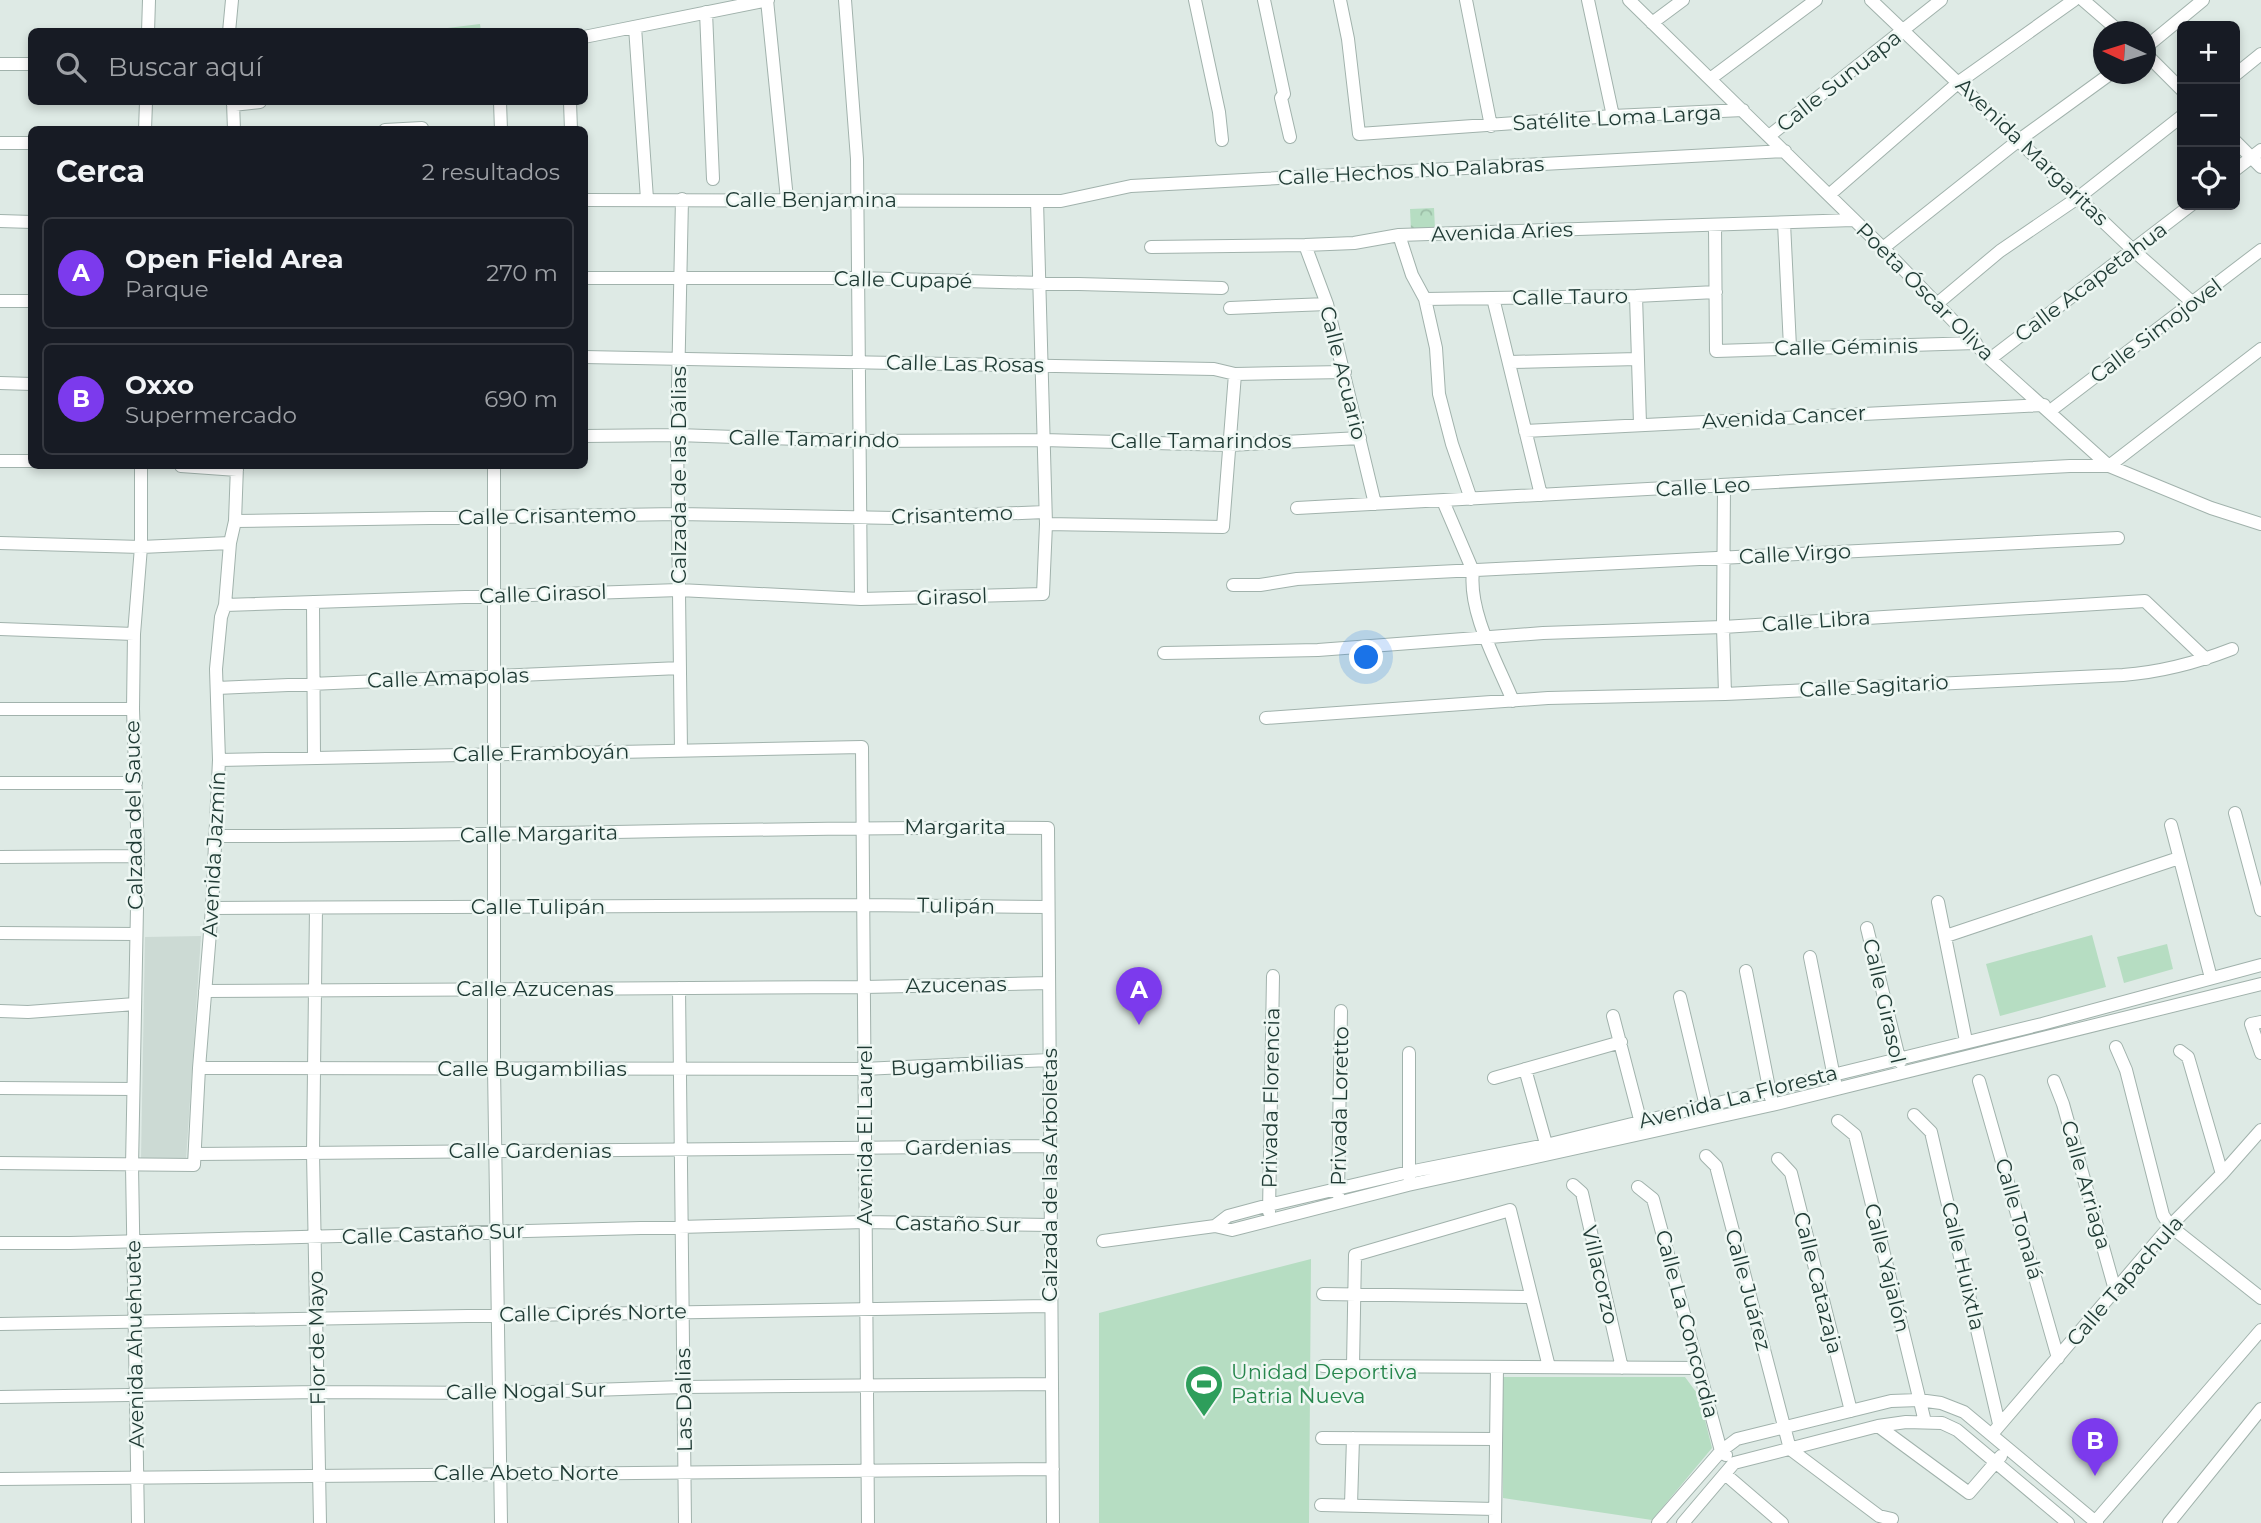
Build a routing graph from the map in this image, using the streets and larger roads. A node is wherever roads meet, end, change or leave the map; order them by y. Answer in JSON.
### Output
{"nodes":[{"id":1,"x":149,"y":0,"type":"edge"},
{"id":2,"x":232,"y":0,"type":"edge"},
{"id":3,"x":767,"y":0,"type":"edge"},
{"id":4,"x":845,"y":0,"type":"edge"},
{"id":5,"x":1195,"y":0,"type":"edge"},
{"id":6,"x":1264,"y":0,"type":"edge"},
{"id":7,"x":1340,"y":0,"type":"edge"},
{"id":8,"x":1466,"y":0,"type":"edge"},
{"id":9,"x":1588,"y":0,"type":"edge"},
{"id":10,"x":1629,"y":0,"type":"edge"},
{"id":11,"x":1683,"y":0,"type":"edge"},
{"id":12,"x":1816,"y":0,"type":"edge"},
{"id":13,"x":1871,"y":0,"type":"edge"},
{"id":14,"x":1941,"y":0,"type":"edge"},
{"id":15,"x":2074,"y":0,"type":"edge"},
{"id":16,"x":2083,"y":0,"type":"edge"},
{"id":17,"x":2203,"y":0,"type":"edge"},
{"id":18,"x":706,"y":12,"type":"junction"},
{"id":19,"x":2107,"y":21,"type":"edge"},
{"id":20,"x":1652,"y":23,"type":"junction"},
{"id":21,"x":635,"y":27,"type":"junction"},
{"id":22,"x":148,"y":28,"type":"edge"},
{"id":23,"x":229,"y":28,"type":"edge"},
{"id":24,"x":1904,"y":30,"type":"junction"},
{"id":25,"x":588,"y":36,"type":"edge"},
{"id":26,"x":2156,"y":39,"type":"edge"},
{"id":27,"x":2261,"y":54,"type":"edge"},
{"id":28,"x":0,"y":64,"type":"edge"},
{"id":29,"x":28,"y":64,"type":"edge"},
{"id":30,"x":2156,"y":64,"type":"edge"},
{"id":31,"x":2240,"y":71,"type":"edge"},
{"id":32,"x":1710,"y":79,"type":"junction"},
{"id":33,"x":1959,"y":82,"type":"junction"},
{"id":34,"x":2095,"y":84,"type":"edge"},
{"id":35,"x":2177,"y":85,"type":"edge"},
{"id":36,"x":146,"y":105,"type":"edge"},
{"id":37,"x":233,"y":105,"type":"edge"},
{"id":38,"x":500,"y":105,"type":"edge"},
{"id":39,"x":570,"y":105,"type":"edge"},
{"id":40,"x":1743,"y":110,"type":"junction"},
{"id":41,"x":1613,"y":116,"type":"junction"},
{"id":42,"x":2177,"y":120,"type":"edge"},
{"id":43,"x":145,"y":126,"type":"edge"},
{"id":44,"x":234,"y":126,"type":"edge"},
{"id":45,"x":501,"y":126,"type":"edge"},
{"id":46,"x":571,"y":126,"type":"edge"},
{"id":47,"x":1491,"y":126,"type":"junction"},
{"id":48,"x":1769,"y":136,"type":"junction"},
{"id":49,"x":1290,"y":137,"type":"dead end"},
{"id":50,"x":1222,"y":140,"type":"dead end"},
{"id":51,"x":2019,"y":140,"type":"junction"},
{"id":52,"x":0,"y":143,"type":"edge"},
{"id":53,"x":28,"y":144,"type":"edge"},
{"id":54,"x":2240,"y":145,"type":"edge"},
{"id":55,"x":1785,"y":150,"type":"junction"},
{"id":56,"x":2258,"y":158,"type":"edge"},
{"id":57,"x":2240,"y":167,"type":"edge"},
{"id":58,"x":713,"y":179,"type":"dead end"},
{"id":59,"x":1829,"y":195,"type":"junction"},
{"id":60,"x":2079,"y":197,"type":"junction"},
{"id":61,"x":647,"y":199,"type":"junction"},
{"id":62,"x":682,"y":199,"type":"junction"},
{"id":63,"x":787,"y":199,"type":"junction"},
{"id":64,"x":588,"y":200,"type":"edge"},
{"id":65,"x":858,"y":200,"type":"junction"},
{"id":66,"x":1037,"y":201,"type":"junction"},
{"id":67,"x":2185,"y":210,"type":"edge"},
{"id":68,"x":1853,"y":220,"type":"junction"},
{"id":69,"x":0,"y":221,"type":"edge"},
{"id":70,"x":28,"y":222,"type":"edge"},
{"id":71,"x":1784,"y":223,"type":"junction"},
{"id":72,"x":1715,"y":226,"type":"junction"},
{"id":73,"x":1399,"y":235,"type":"junction"},
{"id":74,"x":1305,"y":245,"type":"junction"},
{"id":75,"x":1151,"y":247,"type":"dead end"},
{"id":76,"x":1883,"y":248,"type":"junction"},
{"id":77,"x":2133,"y":250,"type":"junction"},
{"id":78,"x":2261,"y":250,"type":"edge"},
{"id":79,"x":588,"y":278,"type":"edge"},
{"id":80,"x":681,"y":278,"type":"junction"},
{"id":81,"x":859,"y":278,"type":"junction"},
{"id":82,"x":1041,"y":283,"type":"junction"},
{"id":83,"x":1222,"y":288,"type":"dead end"},
{"id":84,"x":1716,"y":292,"type":"junction"},
{"id":85,"x":1636,"y":296,"type":"junction"},
{"id":86,"x":1493,"y":298,"type":"junction"},
{"id":87,"x":1424,"y":299,"type":"junction"},
{"id":88,"x":0,"y":301,"type":"edge"},
{"id":89,"x":28,"y":301,"type":"edge"},
{"id":90,"x":1938,"y":303,"type":"junction"},
{"id":91,"x":2193,"y":303,"type":"junction"},
{"id":92,"x":1327,"y":304,"type":"junction"},
{"id":93,"x":1230,"y":308,"type":"dead end"},
{"id":94,"x":1976,"y":344,"type":"junction"},
{"id":95,"x":1790,"y":347,"type":"junction"},
{"id":96,"x":2261,"y":349,"type":"edge"},
{"id":97,"x":588,"y":357,"type":"edge"},
{"id":98,"x":679,"y":358,"type":"junction"},
{"id":99,"x":1639,"y":359,"type":"junction"},
{"id":100,"x":1990,"y":359,"type":"junction"},
{"id":101,"x":860,"y":362,"type":"junction"},
{"id":102,"x":1510,"y":362,"type":"junction"},
{"id":103,"x":1042,"y":366,"type":"junction"},
{"id":104,"x":1345,"y":372,"type":"junction"},
{"id":105,"x":1235,"y":374,"type":"junction"},
{"id":106,"x":0,"y":383,"type":"edge"},
{"id":107,"x":28,"y":384,"type":"edge"},
{"id":108,"x":2047,"y":408,"type":"junction"},
{"id":109,"x":1640,"y":424,"type":"junction"},
{"id":110,"x":1525,"y":431,"type":"junction"},
{"id":111,"x":677,"y":435,"type":"junction"},
{"id":112,"x":588,"y":436,"type":"edge"},
{"id":113,"x":1360,"y":438,"type":"junction"},
{"id":114,"x":1043,"y":440,"type":"junction"},
{"id":115,"x":858,"y":441,"type":"junction"},
{"id":116,"x":1229,"y":445,"type":"junction"},
{"id":117,"x":0,"y":461,"type":"edge"},
{"id":118,"x":28,"y":461,"type":"edge"},
{"id":119,"x":2109,"y":466,"type":"junction"},
{"id":120,"x":141,"y":469,"type":"edge"},
{"id":121,"x":237,"y":469,"type":"edge"},
{"id":122,"x":494,"y":469,"type":"edge"},
{"id":123,"x":1724,"y":486,"type":"junction"},
{"id":124,"x":1541,"y":495,"type":"junction"},
{"id":125,"x":1471,"y":499,"type":"junction"},
{"id":126,"x":1443,"y":501,"type":"junction"},
{"id":127,"x":1375,"y":503,"type":"junction"},
{"id":128,"x":1297,"y":508,"type":"dead end"},
{"id":129,"x":678,"y":513,"type":"junction"},
{"id":130,"x":494,"y":517,"type":"junction"},
{"id":131,"x":860,"y":517,"type":"junction"},
{"id":132,"x":1045,"y":518,"type":"junction"},
{"id":133,"x":235,"y":521,"type":"junction"},
{"id":134,"x":2261,"y":524,"type":"edge"},
{"id":135,"x":2118,"y":538,"type":"dead end"},
{"id":136,"x":0,"y":543,"type":"edge"},
{"id":137,"x":230,"y":543,"type":"junction"},
{"id":138,"x":141,"y":547,"type":"junction"},
{"id":139,"x":1723,"y":557,"type":"junction"},
{"id":140,"x":1473,"y":572,"type":"junction"},
{"id":141,"x":1233,"y":585,"type":"dead end"},
{"id":142,"x":679,"y":590,"type":"junction"},
{"id":143,"x":494,"y":595,"type":"junction"},
{"id":144,"x":862,"y":599,"type":"junction"},
{"id":145,"x":313,"y":602,"type":"junction"},
{"id":146,"x":225,"y":605,"type":"junction"},
{"id":147,"x":1723,"y":627,"type":"junction"},
{"id":148,"x":0,"y":629,"type":"edge"},
{"id":149,"x":134,"y":634,"type":"junction"},
{"id":150,"x":1487,"y":637,"type":"junction"},
{"id":151,"x":2232,"y":649,"type":"dead end"},
{"id":152,"x":1164,"y":653,"type":"dead end"},
{"id":153,"x":2206,"y":659,"type":"junction"},
{"id":154,"x":680,"y":668,"type":"junction"},
{"id":155,"x":494,"y":676,"type":"junction"},
{"id":156,"x":314,"y":684,"type":"junction"},
{"id":157,"x":217,"y":688,"type":"junction"},
{"id":158,"x":1726,"y":694,"type":"junction"},
{"id":159,"x":1513,"y":701,"type":"junction"},
{"id":160,"x":0,"y":709,"type":"edge"},
{"id":161,"x":132,"y":709,"type":"junction"},
{"id":162,"x":1266,"y":718,"type":"dead end"},
{"id":163,"x":862,"y":747,"type":"joint"},
{"id":164,"x":681,"y":750,"type":"junction"},
{"id":165,"x":494,"y":754,"type":"junction"},
{"id":166,"x":314,"y":758,"type":"junction"},
{"id":167,"x":219,"y":760,"type":"junction"},
{"id":168,"x":0,"y":782,"type":"edge"},
{"id":169,"x":136,"y":783,"type":"junction"},
{"id":170,"x":2235,"y":813,"type":"dead end"},
{"id":171,"x":2171,"y":825,"type":"dead end"},
{"id":172,"x":862,"y":827,"type":"junction"},
{"id":173,"x":1048,"y":828,"type":"joint"},
{"id":174,"x":494,"y":835,"type":"junction"},
{"id":175,"x":216,"y":836,"type":"junction"},
{"id":176,"x":138,"y":856,"type":"junction"},
{"id":177,"x":0,"y":857,"type":"edge"},
{"id":178,"x":2179,"y":858,"type":"junction"},
{"id":179,"x":1938,"y":902,"type":"dead end"},
{"id":180,"x":863,"y":905,"type":"junction"},
{"id":181,"x":494,"y":907,"type":"junction"},
{"id":182,"x":1048,"y":907,"type":"junction"},
{"id":183,"x":212,"y":908,"type":"junction"},
{"id":184,"x":316,"y":908,"type":"junction"},
{"id":185,"x":2261,"y":910,"type":"edge"},
{"id":186,"x":1867,"y":928,"type":"dead end"},
{"id":187,"x":0,"y":933,"type":"edge"},
{"id":188,"x":136,"y":934,"type":"junction"},
{"id":189,"x":1947,"y":936,"type":"junction"},
{"id":190,"x":1810,"y":957,"type":"dead end"},
{"id":191,"x":2261,"y":965,"type":"edge"},
{"id":192,"x":1746,"y":971,"type":"dead end"},
{"id":193,"x":1273,"y":976,"type":"dead end"},
{"id":194,"x":2211,"y":978,"type":"junction"},
{"id":195,"x":1049,"y":983,"type":"junction"},
{"id":196,"x":2261,"y":984,"type":"edge"},
{"id":197,"x":864,"y":987,"type":"junction"},
{"id":198,"x":679,"y":988,"type":"junction"},
{"id":199,"x":494,"y":989,"type":"junction"},
{"id":200,"x":315,"y":990,"type":"junction"},
{"id":201,"x":205,"y":991,"type":"junction"},
{"id":202,"x":1680,"y":998,"type":"dead end"},
{"id":203,"x":135,"y":1004,"type":"junction"},
{"id":204,"x":0,"y":1011,"type":"edge"},
{"id":205,"x":1341,"y":1011,"type":"dead end"},
{"id":206,"x":1613,"y":1016,"type":"dead end"},
{"id":207,"x":2256,"y":1023,"type":"edge"},
{"id":208,"x":1966,"y":1041,"type":"junction"},
{"id":209,"x":1621,"y":1042,"type":"junction"},
{"id":210,"x":2116,"y":1047,"type":"dead end"},
{"id":211,"x":2179,"y":1051,"type":"dead end"},
{"id":212,"x":1409,"y":1053,"type":"dead end"},
{"id":213,"x":2261,"y":1053,"type":"edge"},
{"id":214,"x":1900,"y":1057,"type":"junction"},
{"id":215,"x":1049,"y":1060,"type":"junction"},
{"id":216,"x":199,"y":1068,"type":"junction"},
{"id":217,"x":314,"y":1068,"type":"junction"},
{"id":218,"x":494,"y":1068,"type":"junction"},
{"id":219,"x":680,"y":1069,"type":"junction"},
{"id":220,"x":864,"y":1069,"type":"junction"},
{"id":221,"x":1525,"y":1069,"type":"junction"},
{"id":222,"x":1901,"y":1073,"type":"junction"},
{"id":223,"x":1833,"y":1074,"type":"junction"},
{"id":224,"x":1494,"y":1078,"type":"dead end"},
{"id":225,"x":1979,"y":1081,"type":"dead end"},
{"id":226,"x":2054,"y":1082,"type":"dead end"},
{"id":227,"x":0,"y":1088,"type":"edge"},
{"id":228,"x":133,"y":1089,"type":"junction"},
{"id":229,"x":1837,"y":1089,"type":"junction"},
{"id":230,"x":1769,"y":1090,"type":"junction"},
{"id":231,"x":1772,"y":1105,"type":"junction"},
{"id":232,"x":1706,"y":1106,"type":"junction"},
{"id":233,"x":1914,"y":1115,"type":"dead end"},
{"id":234,"x":1706,"y":1120,"type":"junction"},
{"id":235,"x":1642,"y":1121,"type":"junction"},
{"id":236,"x":1838,"y":1121,"type":"dead end"},
{"id":237,"x":2261,"y":1130,"type":"edge"},
{"id":238,"x":1642,"y":1134,"type":"junction"},
{"id":239,"x":1050,"y":1146,"type":"junction"},
{"id":240,"x":865,"y":1149,"type":"junction"},
{"id":241,"x":681,"y":1150,"type":"junction"},
{"id":242,"x":1547,"y":1150,"type":"junction"},
{"id":243,"x":495,"y":1152,"type":"junction"},
{"id":244,"x":313,"y":1153,"type":"junction"},
{"id":245,"x":1706,"y":1156,"type":"dead end"},
{"id":246,"x":1778,"y":1159,"type":"dead end"},
{"id":247,"x":194,"y":1160,"type":"junction"},
{"id":248,"x":0,"y":1163,"type":"edge"},
{"id":249,"x":132,"y":1166,"type":"junction"},
{"id":250,"x":2222,"y":1174,"type":"junction"},
{"id":251,"x":1408,"y":1178,"type":"junction"},
{"id":252,"x":1573,"y":1185,"type":"dead end"},
{"id":253,"x":1639,"y":1187,"type":"dead end"},
{"id":254,"x":1338,"y":1195,"type":"junction"},
{"id":255,"x":1269,"y":1205,"type":"junction"},
{"id":256,"x":1269,"y":1219,"type":"junction"},
{"id":257,"x":865,"y":1222,"type":"junction"},
{"id":258,"x":1051,"y":1225,"type":"junction"},
{"id":259,"x":1216,"y":1226,"type":"junction"},
{"id":260,"x":2170,"y":1226,"type":"junction"},
{"id":261,"x":682,"y":1227,"type":"junction"},
{"id":262,"x":496,"y":1232,"type":"junction"},
{"id":263,"x":315,"y":1237,"type":"junction"},
{"id":264,"x":1103,"y":1241,"type":"dead end"},
{"id":265,"x":134,"y":1242,"type":"junction"},
{"id":266,"x":0,"y":1243,"type":"edge"},
{"id":267,"x":2115,"y":1290,"type":"junction"},
{"id":268,"x":1324,"y":1294,"type":"dead end"},
{"id":269,"x":1354,"y":1294,"type":"junction"},
{"id":270,"x":1531,"y":1297,"type":"junction"},
{"id":271,"x":2261,"y":1298,"type":"edge"},
{"id":272,"x":1051,"y":1306,"type":"junction"},
{"id":273,"x":866,"y":1309,"type":"junction"},
{"id":274,"x":683,"y":1312,"type":"junction"},
{"id":275,"x":498,"y":1314,"type":"junction"},
{"id":276,"x":317,"y":1317,"type":"junction"},
{"id":277,"x":135,"y":1320,"type":"junction"},
{"id":278,"x":0,"y":1324,"type":"edge"},
{"id":279,"x":2261,"y":1330,"type":"edge"},
{"id":280,"x":2058,"y":1358,"type":"junction"},
{"id":281,"x":1322,"y":1366,"type":"dead end"},
{"id":282,"x":1353,"y":1366,"type":"junction"},
{"id":283,"x":1497,"y":1367,"type":"junction"},
{"id":284,"x":1549,"y":1367,"type":"junction"},
{"id":285,"x":1622,"y":1368,"type":"junction"},
{"id":286,"x":1698,"y":1368,"type":"junction"},
{"id":287,"x":1052,"y":1384,"type":"junction"},
{"id":288,"x":867,"y":1386,"type":"junction"},
{"id":289,"x":683,"y":1387,"type":"junction"},
{"id":290,"x":318,"y":1392,"type":"junction"},
{"id":291,"x":499,"y":1393,"type":"junction"},
{"id":292,"x":136,"y":1394,"type":"junction"},
{"id":293,"x":0,"y":1397,"type":"edge"},
{"id":294,"x":1919,"y":1400,"type":"junction"},
{"id":295,"x":2261,"y":1409,"type":"edge"},
{"id":296,"x":1850,"y":1411,"type":"junction"},
{"id":297,"x":1925,"y":1422,"type":"junction"},
{"id":298,"x":1878,"y":1426,"type":"junction"},
{"id":299,"x":1785,"y":1427,"type":"junction"},
{"id":300,"x":1995,"y":1429,"type":"junction"},
{"id":301,"x":1322,"y":1438,"type":"dead end"},
{"id":302,"x":1353,"y":1438,"type":"junction"},
{"id":303,"x":1496,"y":1438,"type":"junction"},
{"id":304,"x":2008,"y":1448,"type":"junction"},
{"id":305,"x":1790,"y":1449,"type":"junction"},
{"id":306,"x":1721,"y":1451,"type":"junction"},
{"id":307,"x":1996,"y":1462,"type":"junction"},
{"id":308,"x":1734,"y":1463,"type":"junction"},
{"id":309,"x":1052,"y":1469,"type":"junction"},
{"id":310,"x":867,"y":1470,"type":"junction"},
{"id":311,"x":684,"y":1472,"type":"junction"},
{"id":312,"x":500,"y":1473,"type":"junction"},
{"id":313,"x":1725,"y":1474,"type":"junction"},
{"id":314,"x":319,"y":1475,"type":"junction"},
{"id":315,"x":138,"y":1476,"type":"junction"},
{"id":316,"x":0,"y":1479,"type":"edge"},
{"id":317,"x":1321,"y":1505,"type":"dead end"},
{"id":318,"x":1351,"y":1505,"type":"junction"},
{"id":319,"x":1495,"y":1509,"type":"junction"},
{"id":320,"x":1892,"y":1519,"type":"dead end"},
{"id":321,"x":138,"y":1523,"type":"edge"},
{"id":322,"x":320,"y":1523,"type":"edge"},
{"id":323,"x":501,"y":1523,"type":"edge"},
{"id":324,"x":685,"y":1523,"type":"edge"},
{"id":325,"x":868,"y":1523,"type":"edge"},
{"id":326,"x":1053,"y":1523,"type":"edge"},
{"id":327,"x":1494,"y":1523,"type":"edge"},
{"id":328,"x":1658,"y":1523,"type":"edge"},
{"id":329,"x":1683,"y":1523,"type":"edge"},
{"id":330,"x":1782,"y":1523,"type":"edge"},
{"id":331,"x":2068,"y":1523,"type":"edge"},
{"id":332,"x":2096,"y":1523,"type":"edge"},
{"id":333,"x":2169,"y":1523,"type":"edge"}],
"edges":[{"from":1,"to":22,"type":"street"},
{"from":2,"to":23,"type":"street"},
{"from":3,"to":18,"type":"street"},
{"from":3,"to":63,"type":"street"},
{"from":4,"to":65,"type":"street"},
{"from":5,"to":50,"type":"street"},
{"from":6,"to":49,"type":"street"},
{"from":7,"to":47,"type":"street","name":"Satélite Loma Larga"},
{"from":8,"to":47,"type":"street"},
{"from":9,"to":41,"type":"street"},
{"from":10,"to":20,"type":"street","name":"Poeta Óscar Oliva"},
{"from":11,"to":20,"type":"street"},
{"from":12,"to":32,"type":"street"},
{"from":13,"to":24,"type":"street","name":"Avenida Margaritas"},
{"from":14,"to":24,"type":"street","name":"Calle Sunuapa"},
{"from":15,"to":33,"type":"street"},
{"from":16,"to":19,"type":"street"},
{"from":17,"to":26,"type":"street"},
{"from":18,"to":21,"type":"street"},
{"from":18,"to":58,"type":"street"},
{"from":20,"to":32,"type":"street","name":"Poeta Óscar Oliva"},
{"from":21,"to":25,"type":"street"},
{"from":21,"to":61,"type":"street"},
{"from":24,"to":33,"type":"street","name":"Avenida Margaritas"},
{"from":24,"to":48,"type":"street","name":"Calle Sunuapa"},
{"from":27,"to":31,"type":"street"},
{"from":28,"to":29,"type":"street"},
{"from":30,"to":35,"type":"street"},
{"from":32,"to":40,"type":"street","name":"Poeta Óscar Oliva"},
{"from":33,"to":51,"type":"street","name":"Avenida Margaritas"},
{"from":33,"to":59,"type":"street"},
{"from":34,"to":51,"type":"street"},
{"from":36,"to":43,"type":"street"},
{"from":37,"to":44,"type":"street"},
{"from":38,"to":45,"type":"street"},
{"from":39,"to":46,"type":"street"},
{"from":40,"to":41,"type":"street","name":"Satélite Loma Larga"},
{"from":40,"to":48,"type":"street","name":"Poeta Óscar Oliva"},
{"from":41,"to":47,"type":"street","name":"Satélite Loma Larga"},
{"from":42,"to":60,"type":"street"},
{"from":48,"to":55,"type":"street","name":"Poeta Óscar Oliva"},
{"from":51,"to":60,"type":"street","name":"Avenida Margaritas"},
{"from":51,"to":76,"type":"street"},
{"from":52,"to":53,"type":"street"},
{"from":54,"to":56,"type":"street"},
{"from":55,"to":59,"type":"street","name":"Poeta Óscar Oliva"},
{"from":55,"to":66,"type":"street","name":"Calle Hechos No Palabras"},
{"from":56,"to":57,"type":"street"},
{"from":59,"to":68,"type":"street","name":"Poeta Óscar Oliva"},
{"from":60,"to":77,"type":"street","name":"Avenida Margaritas"},
{"from":60,"to":90,"type":"street"},
{"from":61,"to":62,"type":"street","name":"Calle Benjamina"},
{"from":61,"to":64,"type":"street","name":"Calle Benjamina"},
{"from":62,"to":63,"type":"street","name":"Calle Benjamina"},
{"from":62,"to":80,"type":"street","name":"Calzada de las Dálias"},
{"from":63,"to":65,"type":"street","name":"Calle Benjamina"},
{"from":65,"to":66,"type":"street","name":"Calle Benjamina"},
{"from":65,"to":81,"type":"street"},
{"from":66,"to":82,"type":"street"},
{"from":67,"to":77,"type":"street","name":"Calle Acapetahua"},
{"from":68,"to":71,"type":"street","name":"Avenida Aries"},
{"from":68,"to":76,"type":"street","name":"Poeta Óscar Oliva"},
{"from":69,"to":70,"type":"street"},
{"from":71,"to":72,"type":"street","name":"Avenida Aries"},
{"from":71,"to":95,"type":"street"},
{"from":72,"to":73,"type":"street","name":"Avenida Aries"},
{"from":72,"to":84,"type":"street"},
{"from":73,"to":74,"type":"street","name":"Avenida Aries"},
{"from":73,"to":87,"type":"street"},
{"from":74,"to":75,"type":"street","name":"Avenida Aries"},
{"from":74,"to":92,"type":"street","name":"Calle Acuario"},
{"from":76,"to":90,"type":"street","name":"Poeta Óscar Oliva"},
{"from":77,"to":91,"type":"street","name":"Avenida Margaritas"},
{"from":77,"to":100,"type":"street","name":"Calle Acapetahua"},
{"from":78,"to":91,"type":"street","name":"Calle Simojovel"},
{"from":79,"to":80,"type":"street","name":"Calle Cupapé"},
{"from":80,"to":81,"type":"street","name":"Calle Cupapé"},
{"from":80,"to":98,"type":"street","name":"Calzada de las Dálias"},
{"from":81,"to":82,"type":"street","name":"Calle Cupapé"},
{"from":81,"to":101,"type":"street"},
{"from":82,"to":83,"type":"street","name":"Calle Cupapé"},
{"from":82,"to":103,"type":"street"},
{"from":84,"to":85,"type":"street","name":"Calle Tauro"},
{"from":84,"to":95,"type":"street","name":"Calle Géminis"},
{"from":85,"to":86,"type":"street","name":"Calle Tauro"},
{"from":85,"to":99,"type":"street"},
{"from":86,"to":87,"type":"street","name":"Calle Tauro"},
{"from":86,"to":102,"type":"street"},
{"from":87,"to":125,"type":"street"},
{"from":88,"to":89,"type":"street"},
{"from":90,"to":94,"type":"street","name":"Poeta Óscar Oliva"},
{"from":91,"to":108,"type":"street","name":"Calle Simojovel"},
{"from":92,"to":93,"type":"street"},
{"from":92,"to":104,"type":"street","name":"Calle Acuario"},
{"from":94,"to":95,"type":"street","name":"Calle Géminis"},
{"from":94,"to":100,"type":"street","name":"Poeta Óscar Oliva"},
{"from":96,"to":119,"type":"street"},
{"from":97,"to":98,"type":"street","name":"Calle Las Rosas"},
{"from":98,"to":101,"type":"street","name":"Calle Las Rosas"},
{"from":98,"to":111,"type":"street","name":"Calzada de las Dálias"},
{"from":99,"to":102,"type":"street"},
{"from":99,"to":109,"type":"street"},
{"from":100,"to":108,"type":"street","name":"Poeta Óscar Oliva"},
{"from":101,"to":103,"type":"street","name":"Calle Las Rosas"},
{"from":101,"to":115,"type":"street"},
{"from":102,"to":110,"type":"street"},
{"from":103,"to":105,"type":"street","name":"Calle Las Rosas"},
{"from":103,"to":114,"type":"street"},
{"from":104,"to":105,"type":"street","name":"Calle Las Rosas"},
{"from":104,"to":113,"type":"street","name":"Calle Acuario"},
{"from":105,"to":116,"type":"street"},
{"from":106,"to":107,"type":"street"},
{"from":108,"to":109,"type":"street","name":"Avenida Cancer"},
{"from":108,"to":119,"type":"street","name":"Poeta Óscar Oliva"},
{"from":109,"to":110,"type":"street","name":"Avenida Cancer"},
{"from":110,"to":124,"type":"street"},
{"from":111,"to":112,"type":"street","name":"Calle Tamarindo"},
{"from":111,"to":115,"type":"street","name":"Calle Tamarindo"},
{"from":111,"to":129,"type":"street","name":"Calzada de las Dálias"},
{"from":113,"to":116,"type":"street","name":"Calle Tamarindos"},
{"from":113,"to":127,"type":"street","name":"Calle Acuario"},
{"from":114,"to":115,"type":"street","name":"Calle Tamarindo"},
{"from":114,"to":116,"type":"street","name":"Calle Tamarindos"},
{"from":114,"to":132,"type":"street"},
{"from":115,"to":131,"type":"street"},
{"from":116,"to":132,"type":"street","name":"Crisantemo"},
{"from":117,"to":118,"type":"street"},
{"from":119,"to":123,"type":"street","name":"Calle Leo"},
{"from":119,"to":134,"type":"street","name":"Poeta Óscar Oliva"},
{"from":120,"to":138,"type":"street","name":"Calzada del Sauce"},
{"from":121,"to":133,"type":"street","name":"Avenida Jazmín"},
{"from":122,"to":130,"type":"street"},
{"from":123,"to":124,"type":"street","name":"Calle Leo"},
{"from":123,"to":139,"type":"street"},
{"from":124,"to":125,"type":"street","name":"Calle Leo"},
{"from":125,"to":126,"type":"street","name":"Calle Leo"},
{"from":126,"to":127,"type":"street","name":"Calle Leo"},
{"from":126,"to":140,"type":"street"},
{"from":127,"to":128,"type":"street","name":"Calle Leo"},
{"from":129,"to":130,"type":"street","name":"Calle Crisantemo"},
{"from":129,"to":131,"type":"street","name":"Calle Crisantemo"},
{"from":129,"to":142,"type":"street","name":"Calzada de las Dálias"},
{"from":130,"to":133,"type":"street","name":"Calle Crisantemo"},
{"from":130,"to":143,"type":"street"},
{"from":131,"to":132,"type":"street","name":"Crisantemo"},
{"from":131,"to":144,"type":"street"},
{"from":132,"to":144,"type":"street","name":"Girasol"},
{"from":133,"to":137,"type":"street","name":"Avenida Jazmín"},
{"from":135,"to":139,"type":"street","name":"Calle Virgo"},
{"from":136,"to":138,"type":"street"},
{"from":137,"to":138,"type":"street"},
{"from":137,"to":146,"type":"street","name":"Avenida Jazmín"},
{"from":138,"to":149,"type":"street","name":"Calzada del Sauce"},
{"from":139,"to":140,"type":"street","name":"Calle Virgo"},
{"from":139,"to":147,"type":"street"},
{"from":140,"to":141,"type":"street","name":"Calle Virgo"},
{"from":140,"to":150,"type":"street"},
{"from":142,"to":143,"type":"street","name":"Calle Girasol"},
{"from":142,"to":144,"type":"street","name":"Calle Girasol"},
{"from":142,"to":154,"type":"street","name":"Calzada de las Dálias"},
{"from":143,"to":145,"type":"street","name":"Calle Girasol"},
{"from":143,"to":155,"type":"street"},
{"from":145,"to":146,"type":"street","name":"Calle Girasol"},
{"from":145,"to":156,"type":"street"},
{"from":146,"to":157,"type":"street","name":"Avenida Jazmín"},
{"from":147,"to":150,"type":"street","name":"Calle Libra"},
{"from":147,"to":153,"type":"street","name":"Calle Libra"},
{"from":147,"to":158,"type":"street"},
{"from":148,"to":149,"type":"street"},
{"from":149,"to":161,"type":"street","name":"Calzada del Sauce"},
{"from":150,"to":152,"type":"street","name":"Calle Libra"},
{"from":150,"to":159,"type":"street"},
{"from":151,"to":153,"type":"street","name":"Calle Sagitario"},
{"from":153,"to":158,"type":"street","name":"Calle Sagitario"},
{"from":154,"to":155,"type":"street","name":"Calle Amapolas"},
{"from":154,"to":164,"type":"street","name":"Calzada de las Dálias"},
{"from":155,"to":156,"type":"street","name":"Calle Amapolas"},
{"from":155,"to":165,"type":"street"},
{"from":156,"to":157,"type":"street","name":"Calle Amapolas"},
{"from":156,"to":166,"type":"street"},
{"from":157,"to":167,"type":"street","name":"Avenida Jazmín"},
{"from":158,"to":159,"type":"street","name":"Calle Sagitario"},
{"from":159,"to":162,"type":"street","name":"Calle Sagitario"},
{"from":160,"to":161,"type":"street"},
{"from":161,"to":169,"type":"street","name":"Calzada del Sauce"},
{"from":163,"to":164,"type":"street","name":"Calle Framboyán"},
{"from":163,"to":172,"type":"street","name":"Avenida El Laurel"},
{"from":164,"to":165,"type":"street","name":"Calle Framboyán"},
{"from":165,"to":166,"type":"street","name":"Calle Framboyán"},
{"from":165,"to":174,"type":"street"},
{"from":166,"to":167,"type":"street","name":"Calle Framboyán"},
{"from":167,"to":175,"type":"street","name":"Avenida Jazmín"},
{"from":168,"to":169,"type":"street"},
{"from":169,"to":176,"type":"street","name":"Calzada del Sauce"},
{"from":170,"to":185,"type":"street"},
{"from":171,"to":178,"type":"street"},
{"from":172,"to":173,"type":"street","name":"Margarita"},
{"from":172,"to":174,"type":"street","name":"Calle Margarita"},
{"from":172,"to":180,"type":"street","name":"Avenida El Laurel"},
{"from":173,"to":182,"type":"street","name":"Calzada de las Arboletas"},
{"from":174,"to":175,"type":"street","name":"Calle Margarita"},
{"from":174,"to":181,"type":"street"},
{"from":175,"to":183,"type":"street","name":"Avenida Jazmín"},
{"from":176,"to":177,"type":"street"},
{"from":176,"to":188,"type":"street","name":"Calzada del Sauce"},
{"from":178,"to":189,"type":"street"},
{"from":178,"to":194,"type":"street"},
{"from":179,"to":189,"type":"street"},
{"from":180,"to":181,"type":"street","name":"Calle Tulipán"},
{"from":180,"to":182,"type":"street","name":"Tulipán"},
{"from":180,"to":197,"type":"street","name":"Avenida El Laurel"},
{"from":181,"to":184,"type":"street","name":"Calle Tulipán"},
{"from":181,"to":199,"type":"street"},
{"from":182,"to":195,"type":"street","name":"Calzada de las Arboletas"},
{"from":183,"to":184,"type":"street","name":"Calle Tulipán"},
{"from":183,"to":201,"type":"street","name":"Avenida Jazmín"},
{"from":184,"to":200,"type":"street","name":"Flor de Mayo"},
{"from":186,"to":214,"type":"street","name":"Calle Girasol"},
{"from":187,"to":188,"type":"street"},
{"from":188,"to":203,"type":"street","name":"Calzada del Sauce"},
{"from":189,"to":208,"type":"street"},
{"from":190,"to":223,"type":"street"},
{"from":191,"to":194,"type":"street","name":"Avenida La Floresta"},
{"from":192,"to":230,"type":"street"},
{"from":193,"to":255,"type":"street","name":"Privada Florencia"},
{"from":194,"to":208,"type":"street","name":"Avenida La Floresta"},
{"from":195,"to":197,"type":"street","name":"Azucenas"},
{"from":195,"to":215,"type":"street","name":"Calzada de las Arboletas"},
{"from":196,"to":222,"type":"street","name":"Avenida La Floresta"},
{"from":197,"to":198,"type":"street","name":"Calle Azucenas"},
{"from":197,"to":220,"type":"street","name":"Avenida El Laurel"},
{"from":198,"to":199,"type":"street","name":"Calle Azucenas"},
{"from":198,"to":219,"type":"street","name":"Las Dalias"},
{"from":199,"to":200,"type":"street","name":"Calle Azucenas"},
{"from":199,"to":218,"type":"street"},
{"from":200,"to":201,"type":"street","name":"Calle Azucenas"},
{"from":200,"to":217,"type":"street","name":"Flor de Mayo"},
{"from":201,"to":216,"type":"street","name":"Avenida Jazmín"},
{"from":202,"to":232,"type":"street"},
{"from":203,"to":204,"type":"street"},
{"from":203,"to":228,"type":"street","name":"Calzada del Sauce"},
{"from":205,"to":254,"type":"street","name":"Privada Loretto"},
{"from":206,"to":209,"type":"street"},
{"from":207,"to":213,"type":"street"},
{"from":208,"to":214,"type":"street","name":"Avenida La Floresta"},
{"from":209,"to":221,"type":"street"},
{"from":209,"to":235,"type":"street"},
{"from":210,"to":260,"type":"street"},
{"from":211,"to":250,"type":"street"},
{"from":212,"to":251,"type":"street"},
{"from":214,"to":222,"type":"street","name":"Calle Girasol"},
{"from":214,"to":223,"type":"street","name":"Avenida La Floresta"},
{"from":215,"to":220,"type":"street","name":"Bugambilias"},
{"from":215,"to":239,"type":"street","name":"Calzada de las Arboletas"},
{"from":216,"to":217,"type":"street","name":"Calle Bugambilias"},
{"from":216,"to":247,"type":"street","name":"Avenida Jazmín"},
{"from":217,"to":218,"type":"street","name":"Calle Bugambilias"},
{"from":217,"to":244,"type":"street","name":"Flor de Mayo"},
{"from":218,"to":219,"type":"street","name":"Calle Bugambilias"},
{"from":218,"to":243,"type":"street"},
{"from":219,"to":220,"type":"street","name":"Calle Bugambilias"},
{"from":219,"to":241,"type":"street","name":"Las Dalias"},
{"from":220,"to":240,"type":"street","name":"Avenida El Laurel"},
{"from":221,"to":224,"type":"street"},
{"from":221,"to":242,"type":"street"},
{"from":222,"to":229,"type":"street","name":"Avenida La Floresta"},
{"from":223,"to":229,"type":"street"},
{"from":223,"to":230,"type":"street","name":"Avenida La Floresta"},
{"from":225,"to":280,"type":"street","name":"Calle Tonalá"},
{"from":226,"to":267,"type":"street","name":"Calle Arriaga"},
{"from":227,"to":228,"type":"street"},
{"from":228,"to":249,"type":"street","name":"Calzada del Sauce"},
{"from":229,"to":231,"type":"street","name":"Avenida La Floresta"},
{"from":230,"to":231,"type":"street"},
{"from":230,"to":232,"type":"street","name":"Avenida La Floresta"},
{"from":231,"to":234,"type":"street","name":"Avenida La Floresta"},
{"from":232,"to":234,"type":"street"},
{"from":232,"to":235,"type":"street","name":"Avenida La Floresta"},
{"from":233,"to":300,"type":"street","name":"Calle Huixtla"},
{"from":234,"to":238,"type":"street","name":"Avenida La Floresta"},
{"from":235,"to":238,"type":"street"},
{"from":235,"to":242,"type":"street","name":"Avenida La Floresta"},
{"from":236,"to":294,"type":"street","name":"Calle Yajalón"},
{"from":237,"to":250,"type":"street","name":"Calle Tapachula"},
{"from":238,"to":242,"type":"street","name":"Avenida La Floresta"},
{"from":239,"to":240,"type":"street","name":"Gardenias"},
{"from":239,"to":258,"type":"street","name":"Calzada de las Arboletas"},
{"from":240,"to":241,"type":"street","name":"Calle Gardenias"},
{"from":240,"to":257,"type":"street","name":"Avenida El Laurel"},
{"from":241,"to":243,"type":"street","name":"Calle Gardenias"},
{"from":241,"to":261,"type":"street","name":"Las Dalias"},
{"from":242,"to":251,"type":"street","name":"Avenida La Floresta"},
{"from":243,"to":244,"type":"street","name":"Calle Gardenias"},
{"from":243,"to":262,"type":"street"},
{"from":244,"to":247,"type":"street","name":"Calle Gardenias"},
{"from":244,"to":263,"type":"street","name":"Flor de Mayo"},
{"from":245,"to":299,"type":"street","name":"Calle Juárez"},
{"from":246,"to":296,"type":"street","name":"Calle Catazaja"},
{"from":247,"to":249,"type":"street","name":"Calle Gardenias"},
{"from":248,"to":249,"type":"street","name":"Calle Gardenias"},
{"from":249,"to":265,"type":"street","name":"Avenida Ahuehuete"},
{"from":250,"to":260,"type":"street","name":"Calle Tapachula"},
{"from":251,"to":254,"type":"street","name":"Avenida La Floresta"},
{"from":252,"to":285,"type":"street","name":"Villacorzo"},
{"from":253,"to":286,"type":"street","name":"Calle La Concordia"},
{"from":254,"to":255,"type":"street","name":"Avenida La Floresta"},
{"from":254,"to":256,"type":"street","name":"Avenida La Floresta"},
{"from":255,"to":256,"type":"street","name":"Privada Florencia"},
{"from":255,"to":259,"type":"street","name":"Avenida La Floresta"},
{"from":256,"to":259,"type":"street","name":"Avenida La Floresta"},
{"from":257,"to":258,"type":"street","name":"Castaño Sur"},
{"from":257,"to":261,"type":"street","name":"Calle Castaño Sur"},
{"from":257,"to":273,"type":"street","name":"Avenida El Laurel"},
{"from":258,"to":272,"type":"street","name":"Calzada de las Arboletas"},
{"from":259,"to":264,"type":"street","name":"Avenida La Floresta"},
{"from":260,"to":267,"type":"street","name":"Calle Tapachula"},
{"from":260,"to":271,"type":"street"},
{"from":261,"to":262,"type":"street","name":"Calle Castaño Sur"},
{"from":261,"to":274,"type":"street","name":"Las Dalias"},
{"from":262,"to":263,"type":"street","name":"Calle Castaño Sur"},
{"from":262,"to":275,"type":"street"},
{"from":263,"to":265,"type":"street","name":"Calle Castaño Sur"},
{"from":263,"to":276,"type":"street","name":"Flor de Mayo"},
{"from":265,"to":266,"type":"street","name":"Calle Castaño Sur"},
{"from":265,"to":277,"type":"street","name":"Avenida Ahuehuete"},
{"from":267,"to":280,"type":"street","name":"Calle Tapachula"},
{"from":268,"to":269,"type":"street"},
{"from":269,"to":270,"type":"street"},
{"from":269,"to":270,"type":"street"},
{"from":269,"to":282,"type":"street"},
{"from":270,"to":284,"type":"street"},
{"from":272,"to":273,"type":"street","name":"Calle Ciprés Norte"},
{"from":272,"to":287,"type":"street","name":"Calzada de las Arboletas"},
{"from":273,"to":274,"type":"street","name":"Calle Ciprés Norte"},
{"from":273,"to":288,"type":"street","name":"Avenida El Laurel"},
{"from":274,"to":275,"type":"street","name":"Calle Ciprés Norte"},
{"from":274,"to":289,"type":"street","name":"Las Dalias"},
{"from":275,"to":276,"type":"street","name":"Calle Ciprés Norte"},
{"from":275,"to":291,"type":"street"},
{"from":276,"to":277,"type":"street","name":"Calle Ciprés Norte"},
{"from":276,"to":290,"type":"street","name":"Flor de Mayo"},
{"from":277,"to":278,"type":"street","name":"Calle Ciprés Norte"},
{"from":277,"to":292,"type":"street","name":"Avenida Ahuehuete"},
{"from":279,"to":332,"type":"street"},
{"from":280,"to":300,"type":"street","name":"Calle Tapachula"},
{"from":281,"to":282,"type":"street"},
{"from":282,"to":283,"type":"street"},
{"from":283,"to":284,"type":"street"},
{"from":283,"to":303,"type":"street"},
{"from":284,"to":285,"type":"street"},
{"from":285,"to":286,"type":"street"},
{"from":286,"to":306,"type":"street","name":"Calle La Concordia"},
{"from":287,"to":288,"type":"street","name":"Calle Nogal Sur"},
{"from":287,"to":309,"type":"street","name":"Calzada de las Arboletas"},
{"from":288,"to":289,"type":"street","name":"Calle Nogal Sur"},
{"from":288,"to":310,"type":"street","name":"Avenida El Laurel"},
{"from":289,"to":291,"type":"street","name":"Calle Nogal Sur"},
{"from":289,"to":311,"type":"street","name":"Las Dalias"},
{"from":290,"to":291,"type":"street","name":"Calle Nogal Sur"},
{"from":290,"to":292,"type":"street","name":"Calle Nogal Sur"},
{"from":290,"to":314,"type":"street","name":"Flor de Mayo"},
{"from":291,"to":312,"type":"street"},
{"from":292,"to":293,"type":"street","name":"Calle Nogal Sur"},
{"from":292,"to":315,"type":"street","name":"Avenida Ahuehuete"},
{"from":294,"to":296,"type":"street"},
{"from":294,"to":297,"type":"street","name":"Calle Yajalón"},
{"from":294,"to":300,"type":"street"},
{"from":295,"to":333,"type":"street"},
{"from":296,"to":299,"type":"street"},
{"from":297,"to":298,"type":"street"},
{"from":297,"to":307,"type":"street"},
{"from":298,"to":305,"type":"street"},
{"from":298,"to":307,"type":"street"},
{"from":299,"to":305,"type":"street","name":"Calle Juárez"},
{"from":299,"to":306,"type":"street"},
{"from":300,"to":304,"type":"street"},
{"from":301,"to":302,"type":"street"},
{"from":302,"to":303,"type":"street"},
{"from":302,"to":318,"type":"street"},
{"from":303,"to":319,"type":"street"},
{"from":304,"to":307,"type":"street"},
{"from":304,"to":332,"type":"street"},
{"from":305,"to":308,"type":"street"},
{"from":305,"to":320,"type":"street"},
{"from":306,"to":308,"type":"street"},
{"from":306,"to":328,"type":"street"},
{"from":307,"to":331,"type":"street"},
{"from":308,"to":313,"type":"street"},
{"from":309,"to":310,"type":"street","name":"Calle Abeto Norte"},
{"from":309,"to":326,"type":"street","name":"Calzada de las Arboletas"},
{"from":310,"to":311,"type":"street","name":"Calle Abeto Norte"},
{"from":310,"to":325,"type":"street","name":"Avenida El Laurel"},
{"from":311,"to":312,"type":"street","name":"Calle Abeto Norte"},
{"from":311,"to":324,"type":"street","name":"Las Dalias"},
{"from":312,"to":314,"type":"street","name":"Calle Abeto Norte"},
{"from":312,"to":323,"type":"street"},
{"from":313,"to":329,"type":"street"},
{"from":313,"to":330,"type":"street"},
{"from":314,"to":315,"type":"street","name":"Calle Abeto Norte"},
{"from":314,"to":322,"type":"street","name":"Flor de Mayo"},
{"from":315,"to":316,"type":"street","name":"Calle Abeto Norte"},
{"from":315,"to":321,"type":"street","name":"Avenida Ahuehuete"},
{"from":317,"to":318,"type":"street"},
{"from":318,"to":319,"type":"street"},
{"from":319,"to":327,"type":"street"}]}
